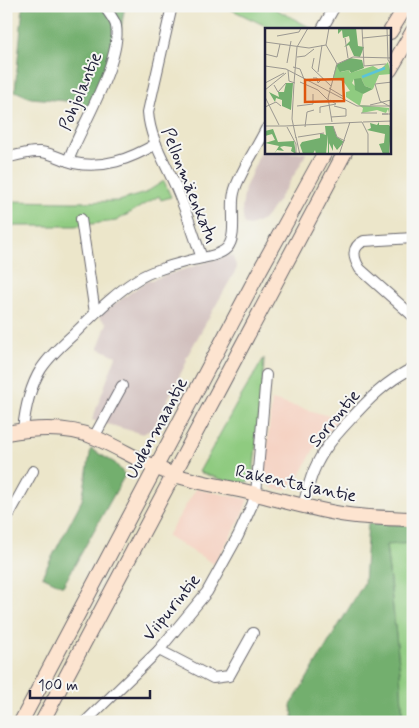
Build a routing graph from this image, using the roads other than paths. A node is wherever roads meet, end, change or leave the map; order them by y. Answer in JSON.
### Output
{"nodes":[{"id":1,"x":104,"y":6,"type":"edge"},
{"id":2,"x":172,"y":6,"type":"edge"},
{"id":3,"x":335,"y":6,"type":"edge"},
{"id":4,"x":406,"y":6,"type":"edge"},
{"id":5,"x":323,"y":28,"type":"edge"},
{"id":6,"x":392,"y":29,"type":"edge"},
{"id":7,"x":413,"y":31,"type":"edge"},
{"id":8,"x":392,"y":67,"type":"edge"},
{"id":9,"x":265,"y":131,"type":"edge"},
{"id":10,"x":156,"y":144,"type":"junction"},
{"id":11,"x":324,"y":154,"type":"edge"},
{"id":12,"x":344,"y":154,"type":"edge"},
{"id":13,"x":6,"y":158,"type":"edge"},
{"id":14,"x":68,"y":161,"type":"junction"},
{"id":15,"x":81,"y":219,"type":"dead end"},
{"id":16,"x":413,"y":238,"type":"edge"},
{"id":17,"x":202,"y":258,"type":"junction"},
{"id":18,"x":95,"y":313,"type":"junction"},
{"id":19,"x":413,"y":316,"type":"edge"},
{"id":20,"x":413,"y":368,"type":"edge"},
{"id":21,"x":266,"y":375,"type":"dead end"},
{"id":22,"x":122,"y":386,"type":"dead end"},
{"id":23,"x":23,"y":430,"type":"junction"},
{"id":24,"x":6,"y":433,"type":"edge"},
{"id":25,"x":94,"y":437,"type":"junction"},
{"id":26,"x":156,"y":467,"type":"junction"},
{"id":27,"x":33,"y":471,"type":"dead end"},
{"id":28,"x":174,"y":475,"type":"junction"},
{"id":29,"x":256,"y":494,"type":"junction"},
{"id":30,"x":303,"y":507,"type":"junction"},
{"id":31,"x":413,"y":519,"type":"edge"},
{"id":32,"x":6,"y":520,"type":"edge"},
{"id":33,"x":253,"y":633,"type":"dead end"},
{"id":34,"x":159,"y":650,"type":"junction"},
{"id":35,"x":21,"y":722,"type":"edge"},
{"id":36,"x":42,"y":722,"type":"edge"},
{"id":37,"x":85,"y":722,"type":"edge"}],
"edges":[{"from":1,"to":14,"type":"street","name":"Pohjolantie"},
{"from":2,"to":10,"type":"street","name":"Pellonmäenkatu"},
{"from":3,"to":5,"type":"street"},
{"from":4,"to":6,"type":"main road"},
{"from":7,"to":8,"type":"main road"},
{"from":9,"to":17,"type":"street"},
{"from":10,"to":14,"type":"street"},
{"from":10,"to":17,"type":"street","name":"Pellonmäenkatu"},
{"from":11,"to":26,"type":"main road","name":"Uudenmaantie"},
{"from":12,"to":28,"type":"main road"},
{"from":13,"to":14,"type":"street"},
{"from":15,"to":18,"type":"street"},
{"from":16,"to":19,"type":"street"},
{"from":17,"to":18,"type":"street"},
{"from":18,"to":23,"type":"street"},
{"from":20,"to":30,"type":"street","name":"Sorrontie"},
{"from":21,"to":29,"type":"street","name":"Viipurintie"},
{"from":22,"to":25,"type":"street"},
{"from":23,"to":24,"type":"main road","name":"Rakentajantie"},
{"from":23,"to":25,"type":"main road","name":"Rakentajantie"},
{"from":25,"to":26,"type":"main road","name":"Rakentajantie"},
{"from":26,"to":28,"type":"main road","name":"Rakentajantie"},
{"from":26,"to":35,"type":"main road","name":"Uudenmaantie"},
{"from":27,"to":32,"type":"street"},
{"from":28,"to":29,"type":"main road","name":"Rakentajantie"},
{"from":28,"to":36,"type":"main road"},
{"from":29,"to":30,"type":"main road","name":"Rakentajantie"},
{"from":29,"to":34,"type":"street","name":"Viipurintie"},
{"from":30,"to":31,"type":"main road","name":"Rakentajantie"},
{"from":33,"to":34,"type":"street"},
{"from":34,"to":37,"type":"street","name":"Viipurintie"}]}
